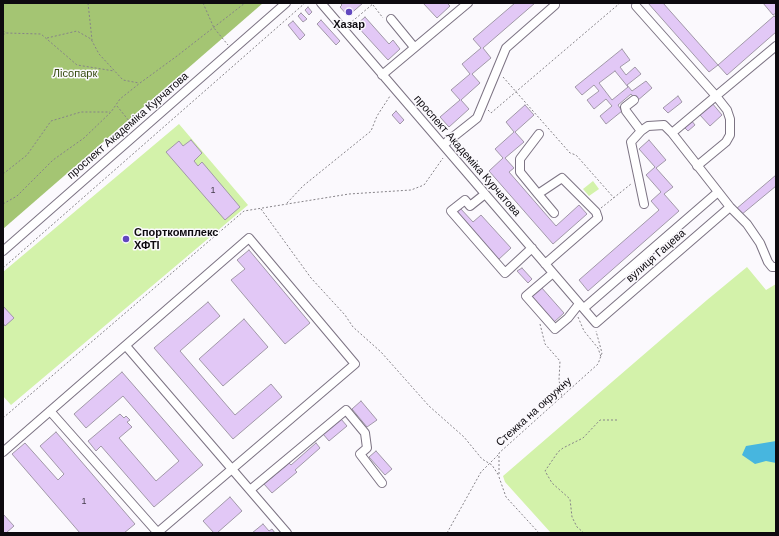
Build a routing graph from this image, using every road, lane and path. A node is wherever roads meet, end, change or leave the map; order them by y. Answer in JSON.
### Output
{"nodes":[{"id":1,"x":88,"y":3,"type":"edge"},
{"id":2,"x":203,"y":3,"type":"edge"},
{"id":3,"x":245,"y":3,"type":"edge"},
{"id":4,"x":286,"y":3,"type":"edge"},
{"id":5,"x":299,"y":3,"type":"edge"},
{"id":6,"x":305,"y":3,"type":"edge"},
{"id":7,"x":321,"y":3,"type":"edge"},
{"id":8,"x":620,"y":3,"type":"edge"},
{"id":9,"x":373,"y":4,"type":"edge"},
{"id":10,"x":465,"y":4,"type":"edge"},
{"id":11,"x":555,"y":5,"type":"dead end"},
{"id":12,"x":302,"y":6,"type":"junction"},
{"id":13,"x":636,"y":6,"type":"dead end"},
{"id":14,"x":391,"y":19,"type":"joint"},
{"id":15,"x":214,"y":28,"type":"junction"},
{"id":16,"x":344,"y":28,"type":"junction"},
{"id":17,"x":3,"y":30,"type":"edge"},
{"id":18,"x":6,"y":33,"type":"junction"},
{"id":19,"x":3,"y":35,"type":"edge"},
{"id":20,"x":46,"y":38,"type":"junction"},
{"id":21,"x":93,"y":42,"type":"junction"},
{"id":22,"x":776,"y":46,"type":"edge"},
{"id":23,"x":414,"y":47,"type":"junction"},
{"id":24,"x":232,"y":50,"type":"junction"},
{"id":25,"x":497,"y":69,"type":"junction"},
{"id":26,"x":114,"y":71,"type":"junction"},
{"id":27,"x":382,"y":74,"type":"junction"},
{"id":28,"x":140,"y":83,"type":"junction"},
{"id":29,"x":394,"y":89,"type":"junction"},
{"id":30,"x":515,"y":92,"type":"junction"},
{"id":31,"x":716,"y":96,"type":"junction"},
{"id":32,"x":634,"y":100,"type":"dead end"},
{"id":33,"x":481,"y":104,"type":"junction"},
{"id":34,"x":116,"y":106,"type":"junction"},
{"id":35,"x":111,"y":112,"type":"junction"},
{"id":36,"x":641,"y":130,"type":"junction"},
{"id":37,"x":138,"y":132,"type":"junction"},
{"id":38,"x":672,"y":133,"type":"junction"},
{"id":39,"x":539,"y":134,"type":"dead end"},
{"id":40,"x":443,"y":145,"type":"junction"},
{"id":41,"x":697,"y":166,"type":"junction"},
{"id":42,"x":3,"y":174,"type":"edge"},
{"id":43,"x":639,"y":178,"type":"junction"},
{"id":44,"x":718,"y":192,"type":"junction"},
{"id":45,"x":485,"y":194,"type":"junction"},
{"id":46,"x":538,"y":194,"type":"junction"},
{"id":47,"x":614,"y":198,"type":"junction"},
{"id":48,"x":287,"y":203,"type":"dead end"},
{"id":49,"x":3,"y":204,"type":"edge"},
{"id":50,"x":644,"y":204,"type":"dead end"},
{"id":51,"x":730,"y":207,"type":"junction"},
{"id":52,"x":261,"y":209,"type":"dead end"},
{"id":53,"x":596,"y":212,"type":"junction"},
{"id":54,"x":554,"y":213,"type":"dead end"},
{"id":55,"x":532,"y":248,"type":"junction"},
{"id":56,"x":3,"y":251,"type":"edge"},
{"id":57,"x":545,"y":264,"type":"junction"},
{"id":58,"x":776,"y":267,"type":"edge"},
{"id":59,"x":3,"y":268,"type":"edge"},
{"id":60,"x":553,"y":273,"type":"junction"},
{"id":61,"x":581,"y":306,"type":"junction"},
{"id":62,"x":539,"y":321,"type":"dead end"},
{"id":63,"x":596,"y":323,"type":"junction"},
{"id":64,"x":126,"y":346,"type":"junction"},
{"id":65,"x":602,"y":357,"type":"junction"},
{"id":66,"x":562,"y":398,"type":"junction"},
{"id":67,"x":50,"y":411,"type":"junction"},
{"id":68,"x":619,"y":420,"type":"dead end"},
{"id":69,"x":3,"y":452,"type":"edge"},
{"id":70,"x":499,"y":453,"type":"junction"},
{"id":71,"x":489,"y":464,"type":"junction"},
{"id":72,"x":232,"y":469,"type":"junction"},
{"id":73,"x":499,"y":476,"type":"junction"},
{"id":74,"x":382,"y":483,"type":"dead end"},
{"id":75,"x":250,"y":490,"type":"junction"},
{"id":76,"x":157,"y":533,"type":"edge"},
{"id":77,"x":287,"y":533,"type":"edge"},
{"id":78,"x":447,"y":533,"type":"edge"},
{"id":79,"x":539,"y":533,"type":"edge"},
{"id":80,"x":584,"y":533,"type":"edge"}],
"edges":[{"from":1,"to":21,"type":"path"},
{"from":2,"to":15,"type":"path"},
{"from":3,"to":15,"type":"path"},
{"from":4,"to":24,"type":"street","name":"проспект Академіка Курчатова"},
{"from":5,"to":12,"type":"path"},
{"from":6,"to":12,"type":"path"},
{"from":7,"to":16,"type":"street","name":"проспект Академіка Курчатова"},
{"from":8,"to":30,"type":"path"},
{"from":9,"to":14,"type":"path"},
{"from":9,"to":16,"type":"path"},
{"from":10,"to":23,"type":"street"},
{"from":11,"to":25,"type":"street"},
{"from":12,"to":59,"type":"path"},
{"from":13,"to":31,"type":"street"},
{"from":14,"to":23,"type":"street"},
{"from":15,"to":24,"type":"path"},
{"from":15,"to":28,"type":"path"},
{"from":16,"to":27,"type":"street","name":"проспект Академіка Курчатова"},
{"from":17,"to":18,"type":"path"},
{"from":18,"to":19,"type":"path"},
{"from":18,"to":20,"type":"path"},
{"from":20,"to":21,"type":"path"},
{"from":20,"to":26,"type":"path"},
{"from":21,"to":26,"type":"path"},
{"from":22,"to":31,"type":"street"},
{"from":23,"to":27,"type":"street"},
{"from":24,"to":37,"type":"street","name":"проспект Академіка Курчатова"},
{"from":25,"to":30,"type":"path"},
{"from":25,"to":33,"type":"street"},
{"from":26,"to":28,"type":"path"},
{"from":27,"to":29,"type":"street","name":"проспект Академіка Курчатова"},
{"from":28,"to":34,"type":"path"},
{"from":29,"to":40,"type":"street","name":"проспект Академіка Курчатова"},
{"from":29,"to":48,"type":"path"},
{"from":30,"to":33,"type":"path"},
{"from":30,"to":47,"type":"path"},
{"from":31,"to":38,"type":"street"},
{"from":31,"to":41,"type":"street"},
{"from":32,"to":36,"type":"street"},
{"from":33,"to":40,"type":"street"},
{"from":34,"to":35,"type":"path"},
{"from":34,"to":37,"type":"path"},
{"from":35,"to":42,"type":"path"},
{"from":35,"to":49,"type":"path"},
{"from":36,"to":38,"type":"street"},
{"from":36,"to":43,"type":"street"},
{"from":37,"to":56,"type":"street","name":"проспект Академіка Курчатова"},
{"from":38,"to":41,"type":"street"},
{"from":39,"to":46,"type":"street"},
{"from":40,"to":45,"type":"street","name":"проспект Академіка Курчатова"},
{"from":41,"to":44,"type":"street"},
{"from":43,"to":47,"type":"path"},
{"from":43,"to":50,"type":"street"},
{"from":44,"to":51,"type":"street"},
{"from":44,"to":61,"type":"street"},
{"from":45,"to":55,"type":"street","name":"проспект Академіка Курчатова"},
{"from":45,"to":55,"type":"street"},
{"from":46,"to":53,"type":"street"},
{"from":46,"to":54,"type":"street"},
{"from":47,"to":53,"type":"path"},
{"from":51,"to":58,"type":"street"},
{"from":51,"to":63,"type":"street","name":"вулиця Гацева"},
{"from":52,"to":71,"type":"path"},
{"from":53,"to":57,"type":"street"},
{"from":55,"to":57,"type":"street","name":"проспект Академіка Курчатова"},
{"from":57,"to":60,"type":"street","name":"проспект Академіка Курчатова"},
{"from":60,"to":61,"type":"street","name":"проспект Академіка Курчатова"},
{"from":60,"to":61,"type":"street"},
{"from":61,"to":63,"type":"street","name":"проспект Академіка Курчатова"},
{"from":61,"to":65,"type":"path"},
{"from":62,"to":66,"type":"path"},
{"from":63,"to":65,"type":"path"},
{"from":64,"to":67,"type":"street"},
{"from":64,"to":72,"type":"street"},
{"from":64,"to":72,"type":"street"},
{"from":65,"to":66,"type":"path","name":"Стежка на окружну"},
{"from":66,"to":70,"type":"path","name":"Стежка на окружну"},
{"from":67,"to":69,"type":"street"},
{"from":67,"to":76,"type":"street"},
{"from":68,"to":80,"type":"path"},
{"from":70,"to":71,"type":"path"},
{"from":70,"to":73,"type":"path","name":"Стежка на окружну"},
{"from":71,"to":73,"type":"path"},
{"from":71,"to":78,"type":"path"},
{"from":72,"to":75,"type":"street"},
{"from":72,"to":76,"type":"street"},
{"from":73,"to":79,"type":"path","name":"Стежка на окружну"},
{"from":74,"to":75,"type":"street"},
{"from":75,"to":77,"type":"street"}]}
